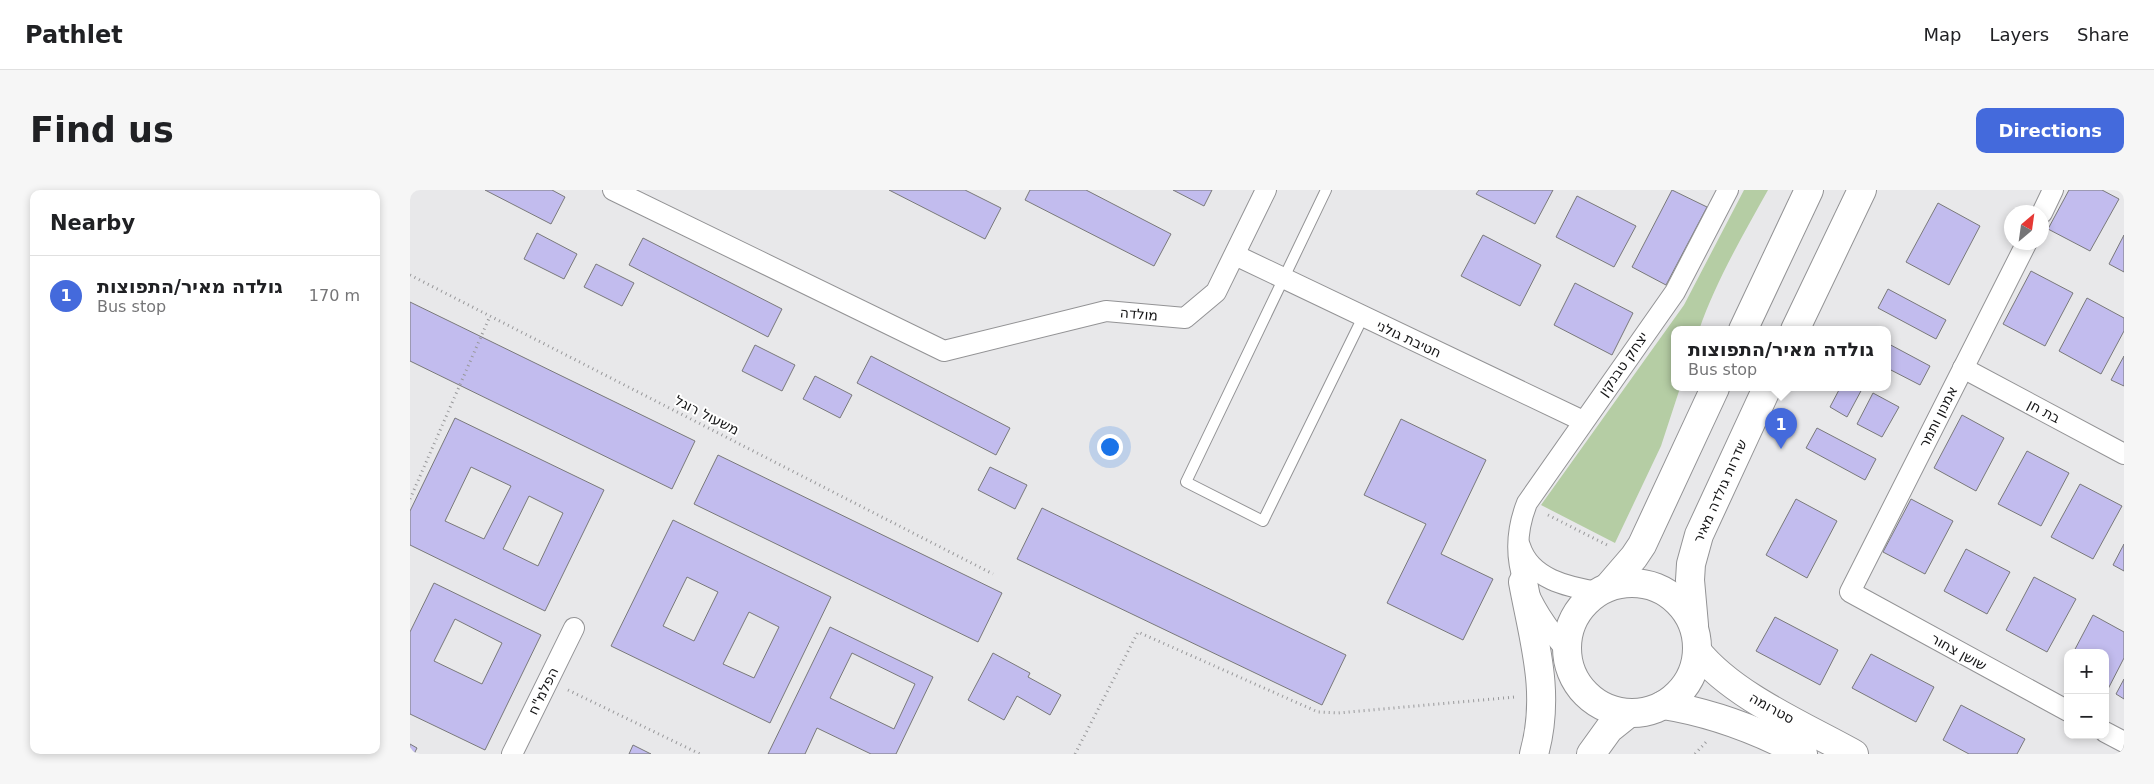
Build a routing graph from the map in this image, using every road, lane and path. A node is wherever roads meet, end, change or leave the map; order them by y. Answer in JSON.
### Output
{"nodes":[{"id":1,"x":613,"y":190,"type":"edge"},
{"id":2,"x":1266,"y":190,"type":"edge"},
{"id":3,"x":1326,"y":190,"type":"edge"},
{"id":4,"x":1728,"y":190,"type":"edge"},
{"id":5,"x":1809,"y":190,"type":"edge"},
{"id":6,"x":1862,"y":190,"type":"edge"},
{"id":7,"x":2053,"y":190,"type":"edge"},
{"id":8,"x":2046,"y":205,"type":"edge"},
{"id":9,"x":2023,"y":250,"type":"edge"},
{"id":10,"x":1235,"y":255,"type":"junction"},
{"id":11,"x":410,"y":275,"type":"edge"},
{"id":12,"x":1286,"y":278,"type":"junction"},
{"id":13,"x":490,"y":316,"type":"junction"},
{"id":14,"x":1363,"y":317,"type":"junction"},
{"id":15,"x":1744,"y":326,"type":"edge"},
{"id":16,"x":1797,"y":326,"type":"edge"},
{"id":17,"x":1963,"y":368,"type":"junction"},
{"id":18,"x":1714,"y":391,"type":"edge"},
{"id":19,"x":1766,"y":391,"type":"edge"},
{"id":20,"x":1583,"y":421,"type":"junction"},
{"id":21,"x":2124,"y":454,"type":"edge"},
{"id":22,"x":410,"y":499,"type":"edge"},
{"id":23,"x":1547,"y":514,"type":"dead end"},
{"id":24,"x":1518,"y":536,"type":"junction"},
{"id":25,"x":1612,"y":548,"type":"dead end"},
{"id":26,"x":994,"y":574,"type":"dead end"},
{"id":27,"x":1523,"y":582,"type":"junction"},
{"id":28,"x":1603,"y":589,"type":"junction"},
{"id":29,"x":1850,"y":592,"type":"joint"},
{"id":30,"x":574,"y":628,"type":"dead end"},
{"id":31,"x":1696,"y":640,"type":"junction"},
{"id":32,"x":1568,"y":660,"type":"junction"},
{"id":33,"x":548,"y":680,"type":"junction"},
{"id":34,"x":1543,"y":694,"type":"junction"},
{"id":35,"x":1663,"y":705,"type":"junction"},
{"id":36,"x":2064,"y":709,"type":"edge"},
{"id":37,"x":1629,"y":713,"type":"junction"},
{"id":38,"x":2109,"y":734,"type":"edge"},
{"id":39,"x":2124,"y":742,"type":"edge"},
{"id":40,"x":512,"y":754,"type":"edge"},
{"id":41,"x":700,"y":754,"type":"edge"},
{"id":42,"x":1074,"y":754,"type":"edge"},
{"id":43,"x":1534,"y":754,"type":"edge"},
{"id":44,"x":1591,"y":754,"type":"edge"},
{"id":45,"x":1803,"y":754,"type":"edge"},
{"id":46,"x":1854,"y":754,"type":"edge"}],
"edges":[{"from":1,"to":10,"type":"street","name":"מולדה"},
{"from":2,"to":10,"type":"street","name":"מולדה"},
{"from":3,"to":12,"type":"lane"},
{"from":4,"to":20,"type":"street","name":"יצחק טבנקין"},
{"from":5,"to":15,"type":"main road"},
{"from":6,"to":16,"type":"main road"},
{"from":7,"to":8,"type":"street"},
{"from":9,"to":17,"type":"street","name":"אמנון ותמר"},
{"from":10,"to":12,"type":"street","name":"חטיבת גולני"},
{"from":11,"to":13,"type":"path","name":"משעול רוגל"},
{"from":12,"to":14,"type":"street","name":"חטיבת גולני"},
{"from":12,"to":14,"type":"lane"},
{"from":13,"to":22,"type":"path"},
{"from":13,"to":26,"type":"path","name":"משעול רוגל"},
{"from":14,"to":20,"type":"street","name":"חטיבת גולני"},
{"from":17,"to":21,"type":"street","name":"בת חן"},
{"from":17,"to":29,"type":"street","name":"אמנון ותמר"},
{"from":18,"to":28,"type":"main road"},
{"from":19,"to":31,"type":"main road","name":"שדרות גולדה מאיר"},
{"from":20,"to":24,"type":"street","name":"יצחק טבנקין"},
{"from":23,"to":25,"type":"path"},
{"from":24,"to":27,"type":"street","name":"יצחק טבנקין"},
{"from":24,"to":28,"type":"street"},
{"from":27,"to":32,"type":"street","name":"יצחק טבנקין"},
{"from":27,"to":34,"type":"main road"},
{"from":28,"to":31,"type":"main road"},
{"from":28,"to":32,"type":"main road"},
{"from":29,"to":36,"type":"street","name":"שושן צחור"},
{"from":30,"to":33,"type":"street","name":"הפלמ\"ח"},
{"from":31,"to":35,"type":"main road"},
{"from":31,"to":46,"type":"main road","name":"סטרומה"},
{"from":32,"to":37,"type":"main road"},
{"from":32,"to":43,"type":"main road"},
{"from":33,"to":40,"type":"street","name":"הפלמ\"ח"},
{"from":33,"to":41,"type":"path"},
{"from":34,"to":42,"type":"path"},
{"from":34,"to":43,"type":"main road"},
{"from":35,"to":37,"type":"main road"},
{"from":35,"to":45,"type":"main road","name":"סטרומה"},
{"from":37,"to":44,"type":"main road"},
{"from":38,"to":39,"type":"street"}]}
